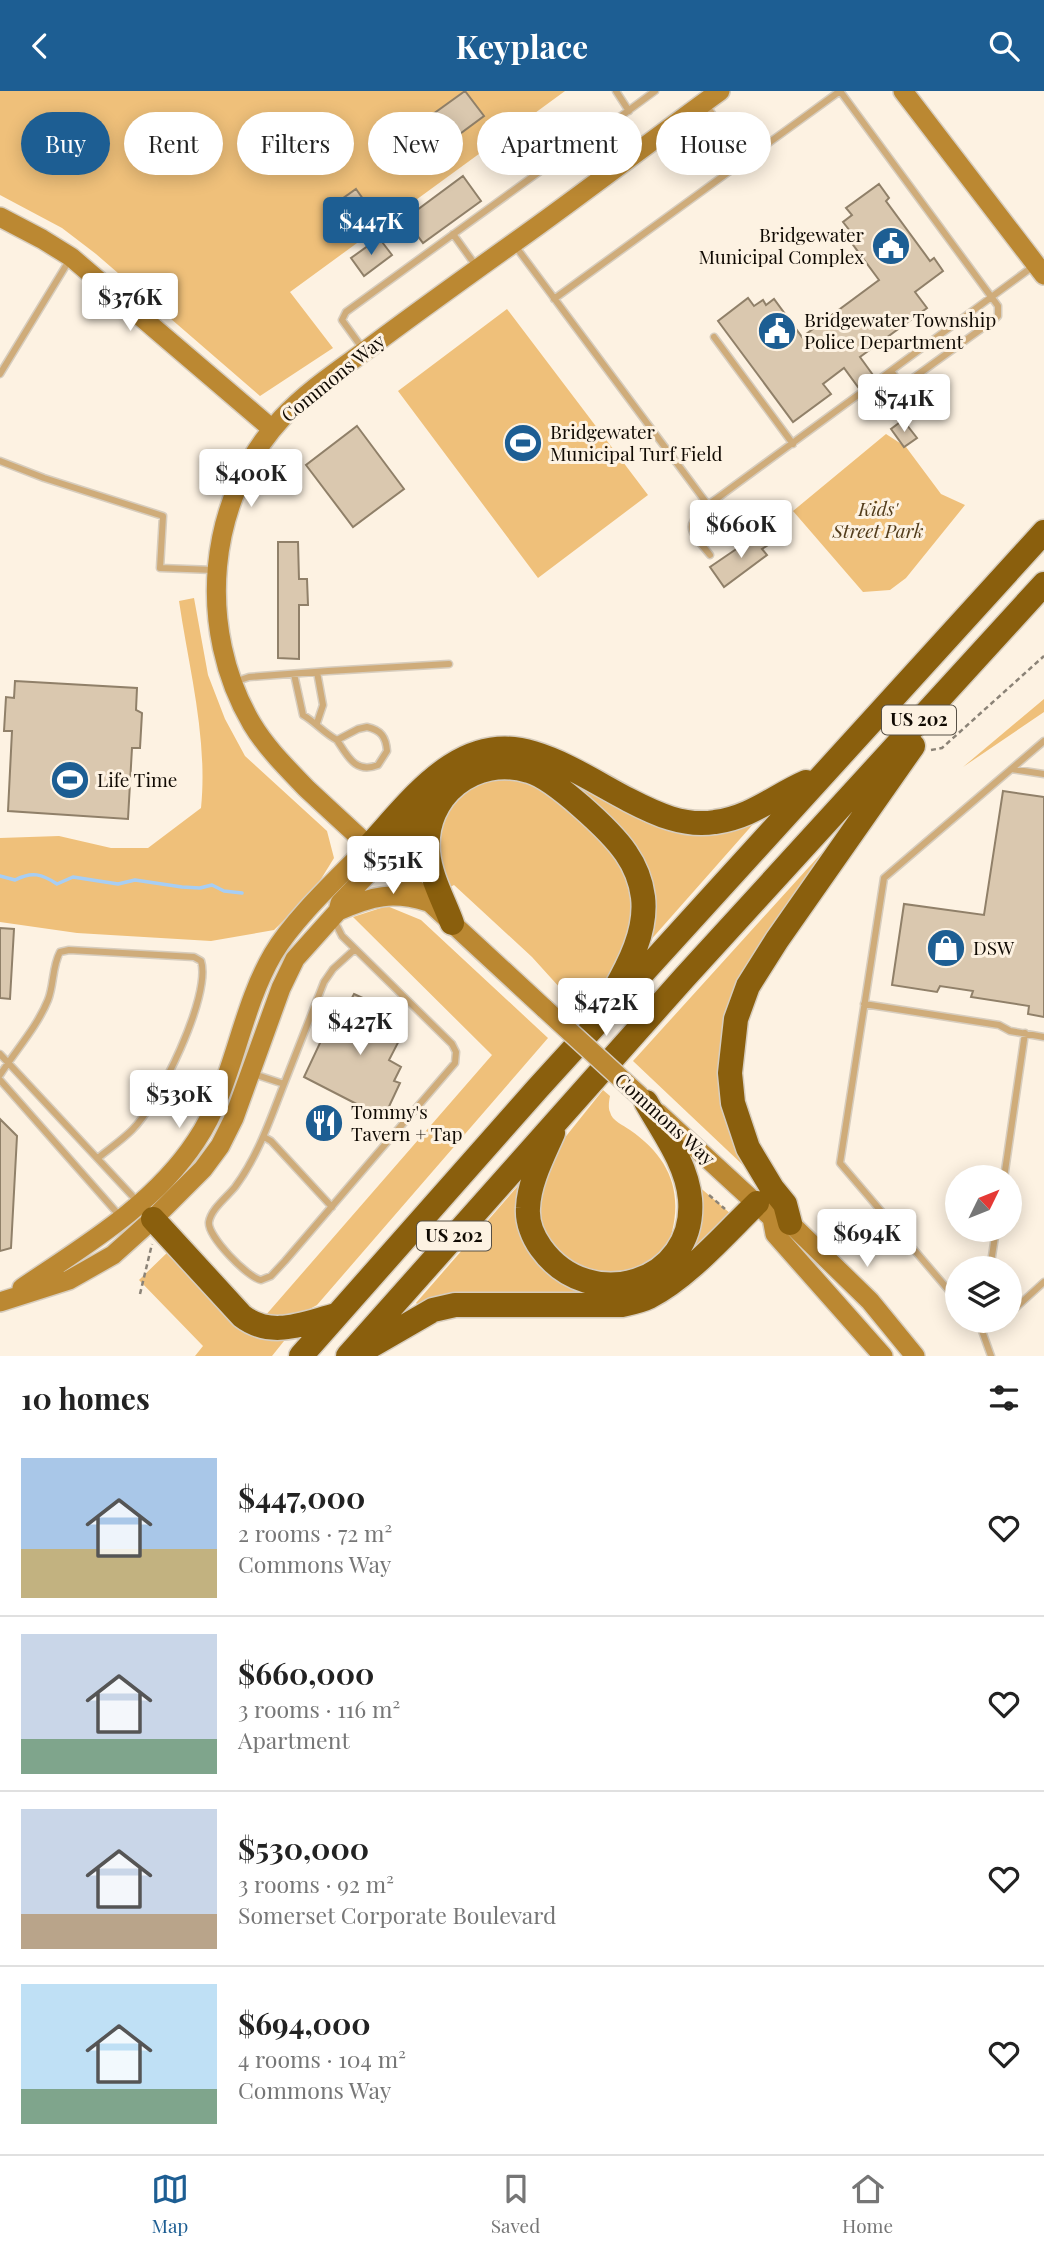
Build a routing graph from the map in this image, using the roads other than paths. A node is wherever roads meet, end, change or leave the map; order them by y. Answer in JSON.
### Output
{"nodes":[{"id":1,"x":616,"y":91,"type":"edge"},
{"id":2,"x":655,"y":91,"type":"edge"},
{"id":3,"x":903,"y":91,"type":"edge"},
{"id":4,"x":712,"y":97,"type":"edge"},
{"id":5,"x":629,"y":111,"type":"joint"},
{"id":6,"x":692,"y":112,"type":"edge"},
{"id":7,"x":771,"y":142,"type":"edge"},
{"id":8,"x":535,"y":175,"type":"edge"},
{"id":9,"x":605,"y":175,"type":"edge"},
{"id":10,"x":724,"y":175,"type":"edge"},
{"id":11,"x":0,"y":217,"type":"edge"},
{"id":12,"x":453,"y":234,"type":"junction"},
{"id":13,"x":513,"y":243,"type":"junction"},
{"id":14,"x":71,"y":257,"type":"junction"},
{"id":15,"x":477,"y":268,"type":"junction"},
{"id":16,"x":1040,"y":269,"type":"edge"},
{"id":17,"x":992,"y":297,"type":"junction"},
{"id":18,"x":554,"y":299,"type":"junction"},
{"id":19,"x":714,"y":337,"type":"dead end"},
{"id":20,"x":365,"y":351,"type":"junction"},
{"id":21,"x":891,"y":371,"type":"junction"},
{"id":22,"x":0,"y":374,"type":"edge"},
{"id":23,"x":272,"y":429,"type":"junction"},
{"id":24,"x":793,"y":444,"type":"junction"},
{"id":25,"x":0,"y":461,"type":"edge"},
{"id":26,"x":708,"y":505,"type":"junction"},
{"id":27,"x":1044,"y":532,"type":"edge"},
{"id":28,"x":710,"y":555,"type":"dead end"},
{"id":29,"x":216,"y":570,"type":"junction"},
{"id":30,"x":1044,"y":585,"type":"edge"},
{"id":31,"x":449,"y":664,"type":"dead end"},
{"id":32,"x":971,"y":664,"type":"junction"},
{"id":33,"x":317,"y":672,"type":"junction"},
{"id":34,"x":294,"y":674,"type":"junction"},
{"id":35,"x":232,"y":682,"type":"junction"},
{"id":36,"x":317,"y":723,"type":"junction"},
{"id":37,"x":337,"y":740,"type":"junction"},
{"id":38,"x":1044,"y":741,"type":"edge"},
{"id":39,"x":1011,"y":769,"type":"junction"},
{"id":40,"x":823,"y":774,"type":"junction"},
{"id":41,"x":1044,"y":774,"type":"edge"},
{"id":42,"x":436,"y":805,"type":"junction"},
{"id":43,"x":375,"y":853,"type":"junction"},
{"id":44,"x":431,"y":903,"type":"junction"},
{"id":45,"x":335,"y":913,"type":"junction"},
{"id":46,"x":452,"y":923,"type":"junction"},
{"id":47,"x":355,"y":949,"type":"junction"},
{"id":48,"x":864,"y":1005,"type":"junction"},
{"id":49,"x":597,"y":1023,"type":"junction"},
{"id":50,"x":1025,"y":1033,"type":"junction"},
{"id":51,"x":1044,"y":1037,"type":"edge"},
{"id":52,"x":0,"y":1054,"type":"edge"},
{"id":53,"x":9,"y":1061,"type":"junction"},
{"id":54,"x":229,"y":1064,"type":"junction"},
{"id":55,"x":251,"y":1072,"type":"junction"},
{"id":56,"x":0,"y":1075,"type":"edge"},
{"id":57,"x":0,"y":1080,"type":"edge"},
{"id":58,"x":284,"y":1084,"type":"junction"},
{"id":59,"x":643,"y":1099,"type":"junction"},
{"id":60,"x":561,"y":1115,"type":"junction"},
{"id":61,"x":264,"y":1137,"type":"junction"},
{"id":62,"x":98,"y":1158,"type":"junction"},
{"id":63,"x":1006,"y":1165,"type":"edge"},
{"id":64,"x":332,"y":1207,"type":"junction"},
{"id":65,"x":773,"y":1215,"type":"junction"},
{"id":66,"x":121,"y":1217,"type":"junction"},
{"id":67,"x":145,"y":1224,"type":"junction"},
{"id":68,"x":1044,"y":1282,"type":"edge"},
{"id":69,"x":945,"y":1286,"type":"edge"},
{"id":70,"x":2,"y":1301,"type":"edge"},
{"id":71,"x":1022,"y":1302,"type":"edge"},
{"id":72,"x":337,"y":1315,"type":"junction"},
{"id":73,"x":985,"y":1333,"type":"edge"},
{"id":74,"x":301,"y":1356,"type":"edge"},
{"id":75,"x":348,"y":1356,"type":"edge"},
{"id":76,"x":354,"y":1356,"type":"edge"},
{"id":77,"x":883,"y":1356,"type":"edge"},
{"id":78,"x":915,"y":1356,"type":"edge"},
{"id":79,"x":991,"y":1356,"type":"edge"}],
"edges":[{"from":1,"to":5,"type":"lane"},
{"from":2,"to":5,"type":"lane"},
{"from":3,"to":16,"type":"street"},
{"from":4,"to":6,"type":"street","name":"Commons Way"},
{"from":7,"to":17,"type":"lane"},
{"from":8,"to":12,"type":"lane"},
{"from":9,"to":13,"type":"street","name":"Commons Way"},
{"from":10,"to":18,"type":"lane"},
{"from":11,"to":14,"type":"street"},
{"from":12,"to":15,"type":"lane"},
{"from":12,"to":20,"type":"lane"},
{"from":13,"to":15,"type":"street","name":"Commons Way"},
{"from":13,"to":18,"type":"lane"},
{"from":14,"to":22,"type":"lane"},
{"from":14,"to":23,"type":"street"},
{"from":15,"to":20,"type":"street","name":"Commons Way"},
{"from":16,"to":17,"type":"lane"},
{"from":17,"to":21,"type":"lane"},
{"from":17,"to":21,"type":"lane"},
{"from":18,"to":26,"type":"lane"},
{"from":19,"to":24,"type":"lane"},
{"from":20,"to":23,"type":"street","name":"Commons Way"},
{"from":21,"to":24,"type":"lane"},
{"from":23,"to":29,"type":"street","name":"Commons Way"},
{"from":24,"to":26,"type":"lane"},
{"from":25,"to":29,"type":"lane"},
{"from":26,"to":28,"type":"lane"},
{"from":27,"to":40,"type":"highway","number":"US 202"},
{"from":29,"to":35,"type":"street","name":"Commons Way"},
{"from":30,"to":32,"type":"highway","number":"US 202"},
{"from":31,"to":33,"type":"lane"},
{"from":32,"to":60,"type":"highway","number":"US 202"},
{"from":32,"to":65,"type":"highway"},
{"from":33,"to":34,"type":"lane"},
{"from":33,"to":36,"type":"lane"},
{"from":34,"to":35,"type":"lane"},
{"from":34,"to":36,"type":"lane"},
{"from":35,"to":43,"type":"street","name":"Commons Way"},
{"from":36,"to":37,"type":"lane"},
{"from":37,"to":37,"type":"lane"},
{"from":38,"to":39,"type":"lane"},
{"from":39,"to":41,"type":"lane"},
{"from":39,"to":48,"type":"lane"},
{"from":40,"to":43,"type":"highway"},
{"from":40,"to":49,"type":"highway","number":"US 202"},
{"from":42,"to":43,"type":"highway"},
{"from":42,"to":46,"type":"highway"},
{"from":42,"to":49,"type":"highway"},
{"from":43,"to":44,"type":"street","name":"Commons Way"},
{"from":43,"to":45,"type":"street"},
{"from":43,"to":54,"type":"street"},
{"from":44,"to":45,"type":"street"},
{"from":44,"to":46,"type":"street","name":"Commons Way"},
{"from":45,"to":47,"type":"lane"},
{"from":45,"to":55,"type":"street"},
{"from":46,"to":59,"type":"street","name":"Commons Way","bridge":true},
{"from":47,"to":58,"type":"lane"},
{"from":47,"to":64,"type":"lane"},
{"from":48,"to":50,"type":"lane"},
{"from":48,"to":69,"type":"lane"},
{"from":49,"to":72,"type":"highway","number":"US 202"},
{"from":50,"to":51,"type":"lane"},
{"from":50,"to":63,"type":"lane"},
{"from":52,"to":53,"type":"lane"},
{"from":53,"to":56,"type":"lane"},
{"from":53,"to":62,"type":"lane"},
{"from":53,"to":62,"type":"lane"},
{"from":54,"to":55,"type":"lane"},
{"from":54,"to":67,"type":"street"},
{"from":55,"to":58,"type":"lane"},
{"from":55,"to":67,"type":"street"},
{"from":57,"to":66,"type":"lane"},
{"from":58,"to":61,"type":"lane"},
{"from":59,"to":60,"type":"highway"},
{"from":59,"to":65,"type":"street","name":"Commons Way"},
{"from":60,"to":75,"type":"highway","number":"US 202"},
{"from":61,"to":64,"type":"lane"},
{"from":61,"to":64,"type":"lane"},
{"from":62,"to":67,"type":"lane"},
{"from":65,"to":76,"type":"highway"},
{"from":65,"to":77,"type":"street","name":"Commons Way"},
{"from":65,"to":78,"type":"street","name":"Commons Way"},
{"from":66,"to":67,"type":"street"},
{"from":66,"to":70,"type":"street"},
{"from":67,"to":70,"type":"street"},
{"from":67,"to":72,"type":"highway"},
{"from":68,"to":71,"type":"lane"},
{"from":72,"to":74,"type":"highway","number":"US 202"},
{"from":73,"to":79,"type":"lane"}]}
